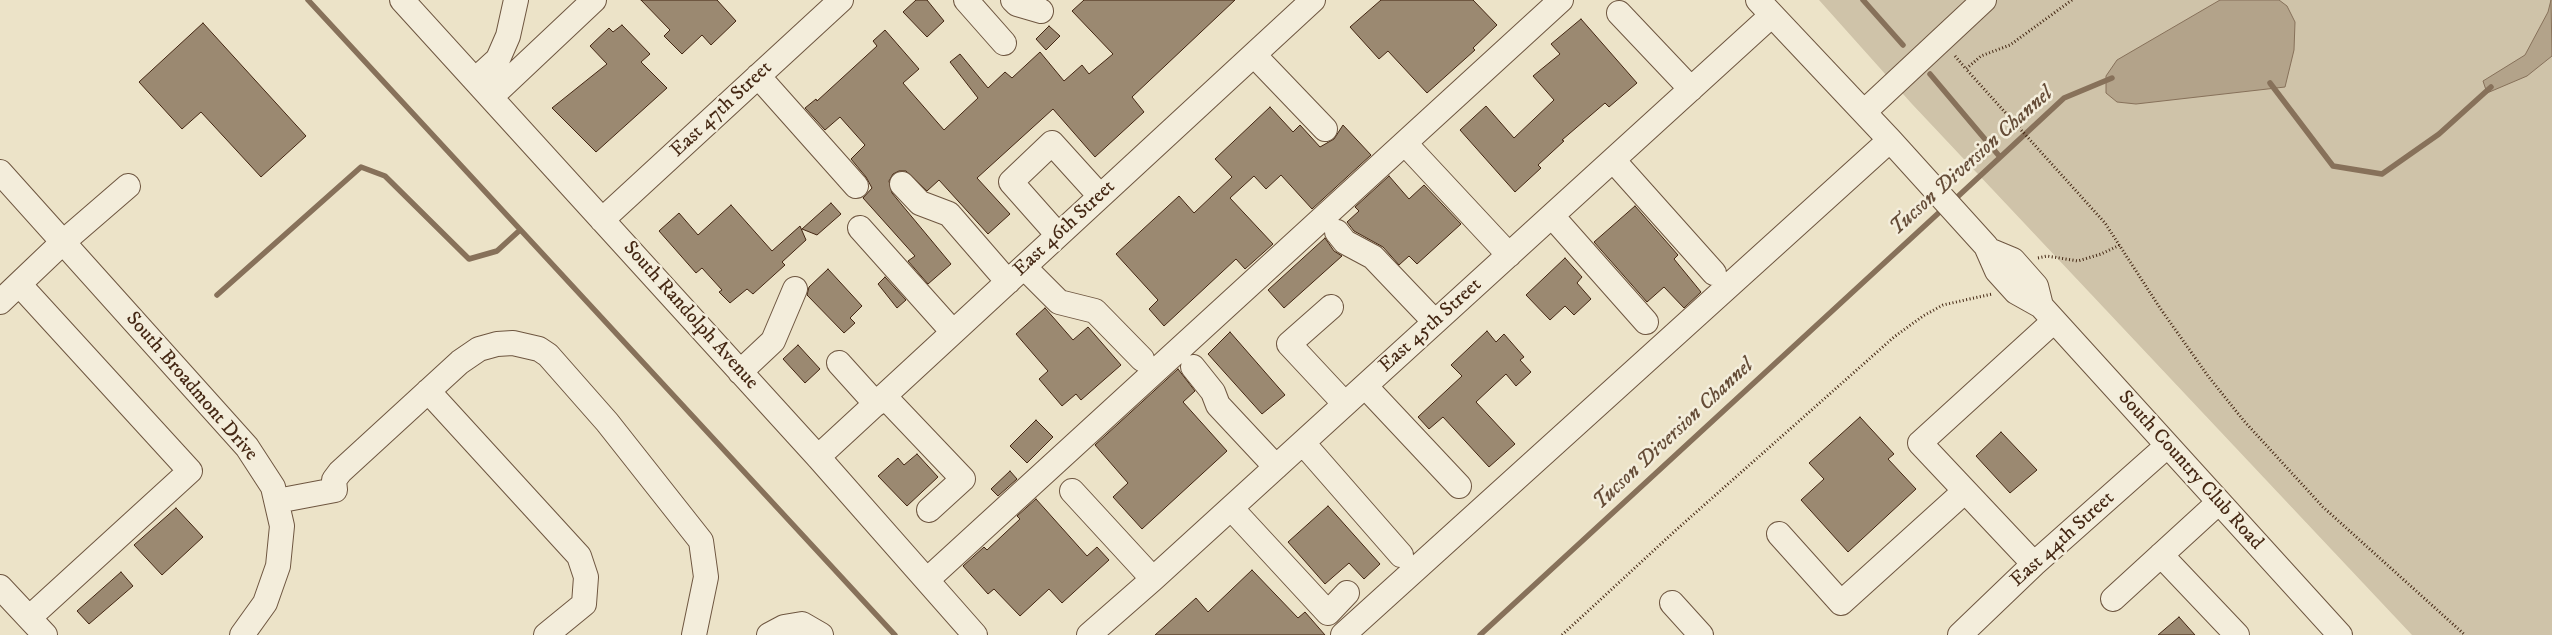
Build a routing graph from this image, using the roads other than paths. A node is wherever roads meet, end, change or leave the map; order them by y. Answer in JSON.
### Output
{"nodes":[{"id":1,"x":402,"y":0,"type":"edge"},
{"id":2,"x":594,"y":0,"type":"edge"},
{"id":3,"x":841,"y":0,"type":"edge"},
{"id":4,"x":966,"y":0,"type":"edge"},
{"id":5,"x":1013,"y":0,"type":"edge"},
{"id":6,"x":1313,"y":0,"type":"edge"},
{"id":7,"x":1561,"y":0,"type":"edge"},
{"id":8,"x":1984,"y":0,"type":"edge"},
{"id":9,"x":509,"y":3,"type":"edge"},
{"id":10,"x":1765,"y":8,"type":"edge"},
{"id":11,"x":1041,"y":11,"type":"dead end"},
{"id":12,"x":1619,"y":13,"type":"dead end"},
{"id":13,"x":1004,"y":43,"type":"dead end"},
{"id":14,"x":1254,"y":55,"type":"junction"},
{"id":15,"x":758,"y":76,"type":"junction"},
{"id":16,"x":475,"y":80,"type":"junction"},
{"id":17,"x":1691,"y":89,"type":"junction"},
{"id":18,"x":491,"y":97,"type":"junction"},
{"id":19,"x":1864,"y":112,"type":"junction"},
{"id":20,"x":1325,"y":129,"type":"dead end"},
{"id":21,"x":1897,"y":148,"type":"junction"},
{"id":22,"x":1413,"y":152,"type":"dead end"},
{"id":23,"x":1613,"y":160,"type":"junction"},
{"id":24,"x":0,"y":172,"type":"edge"},
{"id":25,"x":902,"y":184,"type":"dead end"},
{"id":26,"x":128,"y":186,"type":"dead end"},
{"id":27,"x":856,"y":186,"type":"dead end"},
{"id":28,"x":1100,"y":196,"type":"junction"},
{"id":29,"x":1552,"y":216,"type":"junction"},
{"id":30,"x":602,"y":220,"type":"junction"},
{"id":31,"x":860,"y":228,"type":"dead end"},
{"id":32,"x":1337,"y":232,"type":"dead end"},
{"id":33,"x":1058,"y":235,"type":"junction"},
{"id":34,"x":62,"y":243,"type":"junction"},
{"id":35,"x":1509,"y":255,"type":"junction"},
{"id":36,"x":1714,"y":273,"type":"dead end"},
{"id":37,"x":1016,"y":274,"type":"junction"},
{"id":38,"x":19,"y":284,"type":"junction"},
{"id":39,"x":795,"y":289,"type":"dead end"},
{"id":40,"x":0,"y":302,"type":"edge"},
{"id":41,"x":1331,"y":307,"type":"dead end"},
{"id":42,"x":2047,"y":313,"type":"junction"},
{"id":43,"x":1435,"y":322,"type":"junction"},
{"id":44,"x":1646,"y":322,"type":"dead end"},
{"id":45,"x":953,"y":332,"type":"junction"},
{"id":46,"x":1142,"y":360,"type":"dead end"},
{"id":47,"x":839,"y":363,"type":"dead end"},
{"id":48,"x":1193,"y":367,"type":"dead end"},
{"id":49,"x":740,"y":372,"type":"junction"},
{"id":50,"x":1365,"y":386,"type":"junction"},
{"id":51,"x":428,"y":391,"type":"junction"},
{"id":52,"x":880,"y":400,"type":"junction"},
{"id":53,"x":1345,"y":404,"type":"junction"},
{"id":54,"x":1303,"y":443,"type":"junction"},
{"id":55,"x":2167,"y":446,"type":"junction"},
{"id":56,"x":818,"y":458,"type":"junction"},
{"id":57,"x":1276,"y":468,"type":"junction"},
{"id":58,"x":1459,"y":486,"type":"dead end"},
{"id":59,"x":1072,"y":490,"type":"dead end"},
{"id":60,"x":1965,"y":491,"type":"junction"},
{"id":61,"x":277,"y":501,"type":"junction"},
{"id":62,"x":2219,"y":502,"type":"junction"},
{"id":63,"x":1231,"y":508,"type":"junction"},
{"id":64,"x":929,"y":510,"type":"dead end"},
{"id":65,"x":1779,"y":534,"type":"dead end"},
{"id":66,"x":1401,"y":555,"type":"dead end"},
{"id":67,"x":2161,"y":555,"type":"junction"},
{"id":68,"x":2034,"y":564,"type":"junction"},
{"id":69,"x":1154,"y":579,"type":"junction"},
{"id":70,"x":927,"y":580,"type":"junction"},
{"id":71,"x":0,"y":587,"type":"edge"},
{"id":72,"x":1347,"y":593,"type":"dead end"},
{"id":73,"x":2113,"y":599,"type":"dead end"},
{"id":74,"x":1672,"y":603,"type":"dead end"},
{"id":75,"x":37,"y":627,"type":"edge"},
{"id":76,"x":2338,"y":634,"type":"edge"},
{"id":77,"x":242,"y":635,"type":"edge"},
{"id":78,"x":546,"y":635,"type":"edge"},
{"id":79,"x":694,"y":635,"type":"edge"},
{"id":80,"x":769,"y":635,"type":"edge"},
{"id":81,"x":821,"y":635,"type":"edge"},
{"id":82,"x":975,"y":635,"type":"edge"},
{"id":83,"x":1089,"y":635,"type":"edge"},
{"id":84,"x":1343,"y":635,"type":"edge"},
{"id":85,"x":1701,"y":635,"type":"edge"},
{"id":86,"x":1960,"y":635,"type":"edge"},
{"id":87,"x":2237,"y":635,"type":"edge"}],
"edges":[{"from":1,"to":16,"type":"street","name":"South Randolph Avenue"},
{"from":2,"to":18,"type":"street"},
{"from":3,"to":15,"type":"street","name":"East 47th Street"},
{"from":4,"to":13,"type":"street"},
{"from":5,"to":11,"type":"street"},
{"from":6,"to":14,"type":"street","name":"East 46th Street"},
{"from":7,"to":70,"type":"street"},
{"from":8,"to":19,"type":"street"},
{"from":9,"to":16,"type":"street"},
{"from":10,"to":17,"type":"street","name":"East 45th Street"},
{"from":10,"to":19,"type":"street","name":"South Country Club Road"},
{"from":12,"to":17,"type":"street"},
{"from":14,"to":20,"type":"street"},
{"from":14,"to":28,"type":"street","name":"East 46th Street"},
{"from":15,"to":27,"type":"street"},
{"from":15,"to":30,"type":"street","name":"East 47th Street"},
{"from":16,"to":18,"type":"street","name":"South Randolph Avenue"},
{"from":17,"to":23,"type":"street","name":"East 45th Street"},
{"from":18,"to":30,"type":"street","name":"South Randolph Avenue"},
{"from":19,"to":21,"type":"street","name":"South Country Club Road"},
{"from":21,"to":42,"type":"street","name":"South Country Club Road"},
{"from":21,"to":84,"type":"street"},
{"from":22,"to":35,"type":"street"},
{"from":23,"to":29,"type":"street","name":"East 45th Street"},
{"from":23,"to":36,"type":"street"},
{"from":24,"to":34,"type":"street","name":"South Broadmont Drive"},
{"from":25,"to":37,"type":"street"},
{"from":26,"to":34,"type":"street"},
{"from":28,"to":33,"type":"street","name":"East 46th Street"},
{"from":28,"to":33,"type":"street"},
{"from":29,"to":35,"type":"street","name":"East 45th Street"},
{"from":29,"to":44,"type":"street"},
{"from":30,"to":49,"type":"street","name":"South Randolph Avenue"},
{"from":31,"to":45,"type":"street"},
{"from":32,"to":43,"type":"street"},
{"from":33,"to":37,"type":"street","name":"East 46th Street"},
{"from":34,"to":38,"type":"street"},
{"from":34,"to":61,"type":"street","name":"South Broadmont Drive"},
{"from":35,"to":43,"type":"street","name":"East 45th Street"},
{"from":37,"to":45,"type":"street","name":"East 46th Street"},
{"from":37,"to":46,"type":"street"},
{"from":38,"to":40,"type":"street"},
{"from":38,"to":75,"type":"street"},
{"from":39,"to":49,"type":"street"},
{"from":41,"to":53,"type":"street"},
{"from":42,"to":55,"type":"street","name":"South Country Club Road"},
{"from":42,"to":60,"type":"street"},
{"from":43,"to":50,"type":"street","name":"East 45th Street"},
{"from":45,"to":52,"type":"street","name":"East 46th Street"},
{"from":47,"to":52,"type":"street"},
{"from":48,"to":57,"type":"street"},
{"from":49,"to":56,"type":"street","name":"South Randolph Avenue"},
{"from":50,"to":53,"type":"street","name":"East 45th Street"},
{"from":50,"to":58,"type":"street"},
{"from":51,"to":61,"type":"street"},
{"from":51,"to":78,"type":"street"},
{"from":51,"to":79,"type":"street"},
{"from":52,"to":56,"type":"street","name":"East 46th Street"},
{"from":52,"to":64,"type":"street"},
{"from":53,"to":54,"type":"street","name":"East 45th Street"},
{"from":54,"to":57,"type":"street","name":"East 45th Street"},
{"from":54,"to":66,"type":"street"},
{"from":55,"to":62,"type":"street","name":"South Country Club Road"},
{"from":55,"to":68,"type":"street","name":"East 44th Street"},
{"from":56,"to":70,"type":"street","name":"South Randolph Avenue"},
{"from":57,"to":63,"type":"street","name":"East 45th Street"},
{"from":59,"to":69,"type":"street"},
{"from":60,"to":65,"type":"street"},
{"from":60,"to":68,"type":"street"},
{"from":61,"to":77,"type":"street","name":"South Broadmont Drive"},
{"from":62,"to":67,"type":"street"},
{"from":62,"to":76,"type":"street","name":"South Country Club Road"},
{"from":63,"to":69,"type":"street","name":"East 45th Street"},
{"from":63,"to":72,"type":"street"},
{"from":67,"to":73,"type":"street"},
{"from":67,"to":87,"type":"street"},
{"from":68,"to":86,"type":"street","name":"East 44th Street"},
{"from":69,"to":83,"type":"street","name":"East 45th Street"},
{"from":70,"to":82,"type":"street","name":"South Randolph Avenue"},
{"from":71,"to":75,"type":"street"},
{"from":74,"to":85,"type":"street"},
{"from":80,"to":81,"type":"street"}]}
